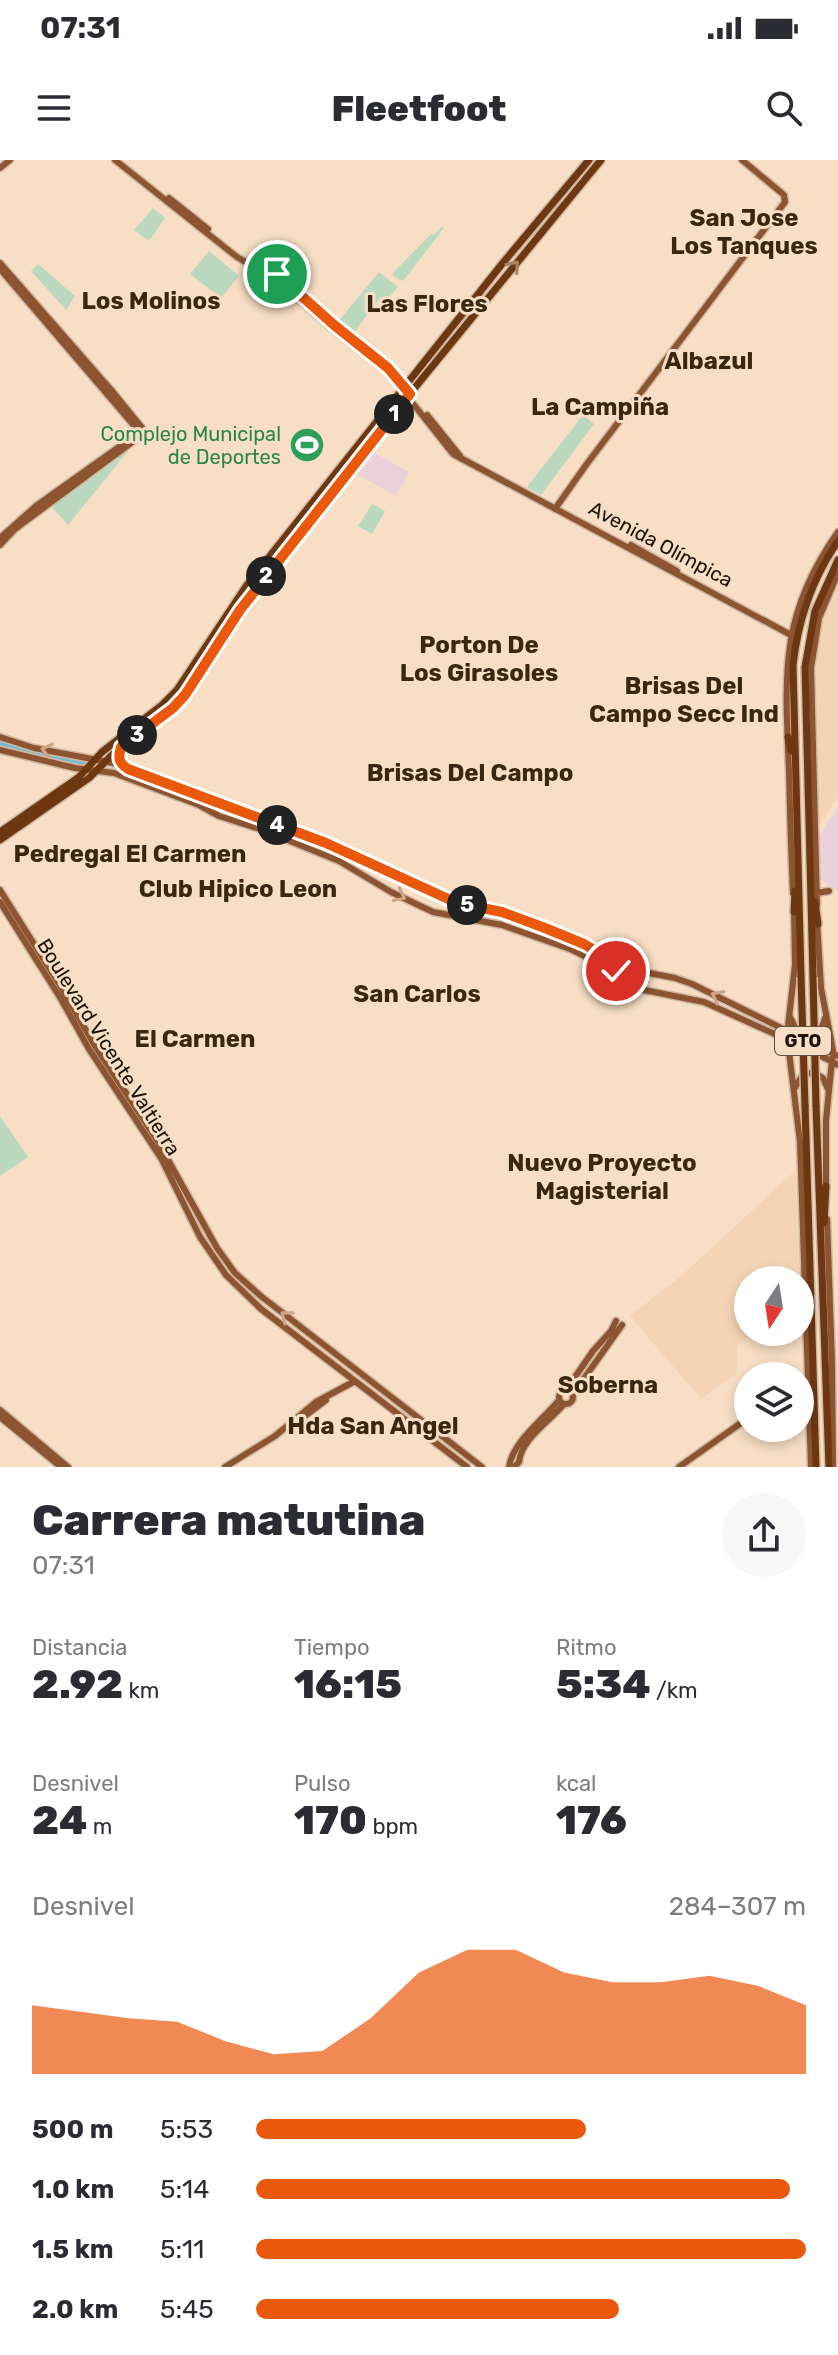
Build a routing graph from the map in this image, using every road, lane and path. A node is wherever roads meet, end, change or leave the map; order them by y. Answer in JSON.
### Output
{"nodes":[{"id":1,"x":115,"y":160,"type":"edge"},
{"id":2,"x":121,"y":160,"type":"edge"},
{"id":3,"x":589,"y":160,"type":"edge"},
{"id":4,"x":602,"y":160,"type":"edge"},
{"id":5,"x":742,"y":160,"type":"edge"},
{"id":6,"x":606,"y":169,"type":"dead end"},
{"id":7,"x":553,"y":205,"type":"junction"},
{"id":8,"x":560,"y":211,"type":"junction"},
{"id":9,"x":544,"y":216,"type":"junction"},
{"id":10,"x":551,"y":223,"type":"junction"},
{"id":11,"x":211,"y":235,"type":"junction"},
{"id":12,"x":0,"y":263,"type":"edge"},
{"id":13,"x":0,"y":269,"type":"edge"},
{"id":14,"x":444,"y":339,"type":"junction"},
{"id":15,"x":448,"y":348,"type":"junction"},
{"id":16,"x":406,"y":389,"type":"junction"},
{"id":17,"x":140,"y":430,"type":"junction"},
{"id":18,"x":462,"y":459,"type":"junction"},
{"id":19,"x":45,"y":502,"type":"junction"},
{"id":20,"x":556,"y":508,"type":"junction"},
{"id":21,"x":838,"y":532,"type":"edge"},
{"id":22,"x":0,"y":538,"type":"edge"},
{"id":23,"x":838,"y":541,"type":"edge"},
{"id":24,"x":0,"y":545,"type":"edge"},
{"id":25,"x":838,"y":560,"type":"edge"},
{"id":26,"x":838,"y":573,"type":"edge"},
{"id":27,"x":793,"y":626,"type":"junction"},
{"id":28,"x":791,"y":635,"type":"junction"},
{"id":29,"x":209,"y":648,"type":"junction"},
{"id":30,"x":812,"y":727,"type":"junction"},
{"id":31,"x":0,"y":737,"type":"edge"},
{"id":32,"x":788,"y":737,"type":"junction"},
{"id":33,"x":121,"y":747,"type":"junction"},
{"id":34,"x":0,"y":750,"type":"edge"},
{"id":35,"x":95,"y":759,"type":"junction"},
{"id":36,"x":105,"y":761,"type":"junction"},
{"id":37,"x":75,"y":768,"type":"junction"},
{"id":38,"x":86,"y":769,"type":"junction"},
{"id":39,"x":128,"y":769,"type":"junction"},
{"id":40,"x":97,"y":771,"type":"junction"},
{"id":41,"x":79,"y":777,"type":"junction"},
{"id":42,"x":808,"y":790,"type":"junction"},
{"id":43,"x":796,"y":793,"type":"junction"},
{"id":44,"x":29,"y":816,"type":"junction"},
{"id":45,"x":0,"y":832,"type":"edge"},
{"id":46,"x":0,"y":840,"type":"edge"},
{"id":47,"x":809,"y":846,"type":"junction"},
{"id":48,"x":797,"y":853,"type":"junction"},
{"id":49,"x":0,"y":890,"type":"edge"},
{"id":50,"x":829,"y":891,"type":"dead end"},
{"id":51,"x":817,"y":893,"type":"junction"},
{"id":52,"x":0,"y":902,"type":"edge"},
{"id":53,"x":794,"y":912,"type":"junction"},
{"id":54,"x":507,"y":922,"type":"junction"},
{"id":55,"x":818,"y":924,"type":"junction"},
{"id":56,"x":618,"y":968,"type":"junction"},
{"id":57,"x":824,"y":1002,"type":"junction"},
{"id":58,"x":789,"y":1017,"type":"junction"},
{"id":59,"x":774,"y":1025,"type":"junction"},
{"id":60,"x":761,"y":1029,"type":"junction"},
{"id":61,"x":787,"y":1035,"type":"junction"},
{"id":62,"x":787,"y":1048,"type":"junction"},
{"id":63,"x":836,"y":1052,"type":"edge"},
{"id":64,"x":835,"y":1064,"type":"edge"},
{"id":65,"x":838,"y":1076,"type":"edge"},
{"id":66,"x":829,"y":1081,"type":"junction"},
{"id":67,"x":794,"y":1089,"type":"junction"},
{"id":68,"x":828,"y":1090,"type":"junction"},
{"id":69,"x":826,"y":1186,"type":"junction"},
{"id":70,"x":802,"y":1192,"type":"junction"},
{"id":71,"x":809,"y":1240,"type":"junction"},
{"id":72,"x":821,"y":1257,"type":"junction"},
{"id":73,"x":619,"y":1323,"type":"dead end"},
{"id":74,"x":308,"y":1333,"type":"junction"},
{"id":75,"x":302,"y":1340,"type":"junction"},
{"id":76,"x":807,"y":1362,"type":"edge"},
{"id":77,"x":812,"y":1362,"type":"edge"},
{"id":78,"x":340,"y":1370,"type":"junction"},
{"id":79,"x":361,"y":1381,"type":"junction"},
{"id":80,"x":341,"y":1388,"type":"junction"},
{"id":81,"x":569,"y":1392,"type":"junction"},
{"id":82,"x":562,"y":1402,"type":"junction"},
{"id":83,"x":0,"y":1410,"type":"edge"},
{"id":84,"x":0,"y":1417,"type":"edge"},
{"id":85,"x":814,"y":1426,"type":"edge"},
{"id":86,"x":734,"y":1430,"type":"edge"},
{"id":87,"x":276,"y":1438,"type":"junction"},
{"id":88,"x":811,"y":1442,"type":"edge"},
{"id":89,"x":813,"y":1442,"type":"edge"},
{"id":90,"x":830,"y":1443,"type":"junction"},
{"id":91,"x":695,"y":1458,"type":"junction"},
{"id":92,"x":512,"y":1466,"type":"edge"},
{"id":93,"x":61,"y":1467,"type":"edge"},
{"id":94,"x":68,"y":1467,"type":"edge"},
{"id":95,"x":228,"y":1467,"type":"edge"},
{"id":96,"x":467,"y":1467,"type":"edge"},
{"id":97,"x":482,"y":1467,"type":"edge"},
{"id":98,"x":679,"y":1467,"type":"edge"},
{"id":99,"x":686,"y":1467,"type":"edge"},
{"id":100,"x":813,"y":1467,"type":"edge"},
{"id":101,"x":831,"y":1467,"type":"edge"}],
"edges":[{"from":1,"to":11,"type":"street","name":"Avenida Olímpica"},
{"from":2,"to":11,"type":"street","name":"Avenida Olímpica"},
{"from":3,"to":7,"type":"main road"},
{"from":4,"to":6,"type":"main road"},
{"from":4,"to":8,"type":"main road"},
{"from":5,"to":20,"type":"street"},
{"from":7,"to":8,"type":"main road"},
{"from":7,"to":9,"type":"main road"},
{"from":8,"to":10,"type":"main road"},
{"from":9,"to":10,"type":"main road"},
{"from":9,"to":14,"type":"main road"},
{"from":15,"to":10,"type":"main road","one_way":true},
{"from":11,"to":16,"type":"street","name":"Avenida Olímpica"},
{"from":12,"to":17,"type":"street"},
{"from":13,"to":17,"type":"street"},
{"from":14,"to":15,"type":"main road"},
{"from":14,"to":16,"type":"main road"},
{"from":15,"to":16,"type":"main road"},
{"from":16,"to":18,"type":"street","name":"Avenida Olímpica"},
{"from":16,"to":18,"type":"street","name":"Avenida Olímpica"},
{"from":16,"to":29,"type":"main road"},
{"from":17,"to":19,"type":"street"},
{"from":18,"to":20,"type":"street","name":"Avenida Olímpica"},
{"from":19,"to":22,"type":"street"},
{"from":19,"to":24,"type":"street"},
{"from":20,"to":27,"type":"street","name":"Avenida Olímpica"},
{"from":20,"to":28,"type":"street","name":"Avenida Olímpica"},
{"from":21,"to":27,"type":"street"},
{"from":23,"to":43,"type":"main road","number":"GTO"},
{"from":25,"to":42,"type":"main road","number":"GTO"},
{"from":26,"to":30,"type":"street"},
{"from":27,"to":28,"type":"street"},
{"from":28,"to":32,"type":"street"},
{"from":29,"to":33,"type":"main road"},
{"from":29,"to":35,"type":"main road"},
{"from":30,"to":42,"type":"main road"},
{"from":30,"to":51,"type":"street"},
{"from":35,"to":31,"type":"street","one_way":true},
{"from":32,"to":43,"type":"main road"},
{"from":32,"to":53,"type":"street"},
{"from":33,"to":36,"type":"main road"},
{"from":33,"to":39,"type":"main road"},
{"from":34,"to":37,"type":"street"},
{"from":35,"to":36,"type":"street"},
{"from":35,"to":38,"type":"main road"},
{"from":36,"to":39,"type":"street"},
{"from":36,"to":40,"type":"main road"},
{"from":37,"to":38,"type":"street"},
{"from":37,"to":41,"type":"main road"},
{"from":38,"to":40,"type":"street"},
{"from":38,"to":41,"type":"main road"},
{"from":39,"to":54,"type":"street"},
{"from":40,"to":44,"type":"main road"},
{"from":40,"to":54,"type":"street","one_way":true},
{"from":41,"to":44,"type":"main road"},
{"from":42,"to":47,"type":"main road","number":"GTO"},
{"from":43,"to":48,"type":"main road","number":"GTO"},
{"from":44,"to":45,"type":"main road"},
{"from":44,"to":46,"type":"main road"},
{"from":47,"to":55,"type":"main road"},
{"from":47,"to":72,"type":"main road","number":"GTO","bridge":true},
{"from":48,"to":53,"type":"main road"},
{"from":48,"to":71,"type":"main road","number":"GTO","bridge":true},
{"from":74,"to":49,"type":"street","name":"Boulevard Vicente Valtierra","one_way":true},
{"from":50,"to":51,"type":"street"},
{"from":51,"to":55,"type":"street"},
{"from":52,"to":75,"type":"street","name":"Boulevard Vicente Valtierra"},
{"from":53,"to":58,"type":"street"},
{"from":54,"to":56,"type":"street"},
{"from":54,"to":56,"type":"street"},
{"from":55,"to":57,"type":"street"},
{"from":59,"to":56,"type":"street","one_way":true},
{"from":56,"to":60,"type":"street"},
{"from":57,"to":58,"type":"street"},
{"from":57,"to":63,"type":"street"},
{"from":58,"to":59,"type":"street"},
{"from":58,"to":61,"type":"street"},
{"from":59,"to":61,"type":"street"},
{"from":60,"to":61,"type":"street"},
{"from":60,"to":62,"type":"street"},
{"from":61,"to":62,"type":"street"},
{"from":61,"to":63,"type":"street"},
{"from":61,"to":64,"type":"street"},
{"from":62,"to":67,"type":"street"},
{"from":63,"to":64,"type":"street"},
{"from":64,"to":66,"type":"street"},
{"from":65,"to":66,"type":"street"},
{"from":66,"to":68,"type":"street"},
{"from":67,"to":68,"type":"street"},
{"from":67,"to":70,"type":"street"},
{"from":68,"to":69,"type":"street"},
{"from":69,"to":72,"type":"main road"},
{"from":69,"to":90,"type":"street"},
{"from":70,"to":71,"type":"main road"},
{"from":70,"to":76,"type":"street"},
{"from":71,"to":77,"type":"main road","number":"GTO"},
{"from":72,"to":90,"type":"main road","number":"GTO"},
{"from":73,"to":81,"type":"street"},
{"from":74,"to":75,"type":"street"},
{"from":74,"to":79,"type":"street","name":"Boulevard Vicente Valtierra"},
{"from":75,"to":78,"type":"street","name":"Boulevard Vicente Valtierra"},
{"from":78,"to":79,"type":"street","name":"Boulevard Vicente Valtierra"},
{"from":78,"to":80,"type":"street"},
{"from":79,"to":80,"type":"street"},
{"from":79,"to":87,"type":"street"},
{"from":79,"to":96,"type":"street","name":"Boulevard Vicente Valtierra"},
{"from":79,"to":97,"type":"street","name":"Boulevard Vicente Valtierra"},
{"from":80,"to":87,"type":"street"},
{"from":81,"to":82,"type":"street"},
{"from":81,"to":82,"type":"street"},
{"from":82,"to":92,"type":"street"},
{"from":83,"to":94,"type":"street"},
{"from":84,"to":93,"type":"street"},
{"from":85,"to":100,"type":"main road","number":"GTO"},
{"from":86,"to":91,"type":"street"},
{"from":87,"to":95,"type":"street"},
{"from":88,"to":100,"type":"street"},
{"from":89,"to":100,"type":"main road"},
{"from":90,"to":101,"type":"main road","number":"GTO"},
{"from":91,"to":98,"type":"street"},
{"from":91,"to":99,"type":"street"}]}
